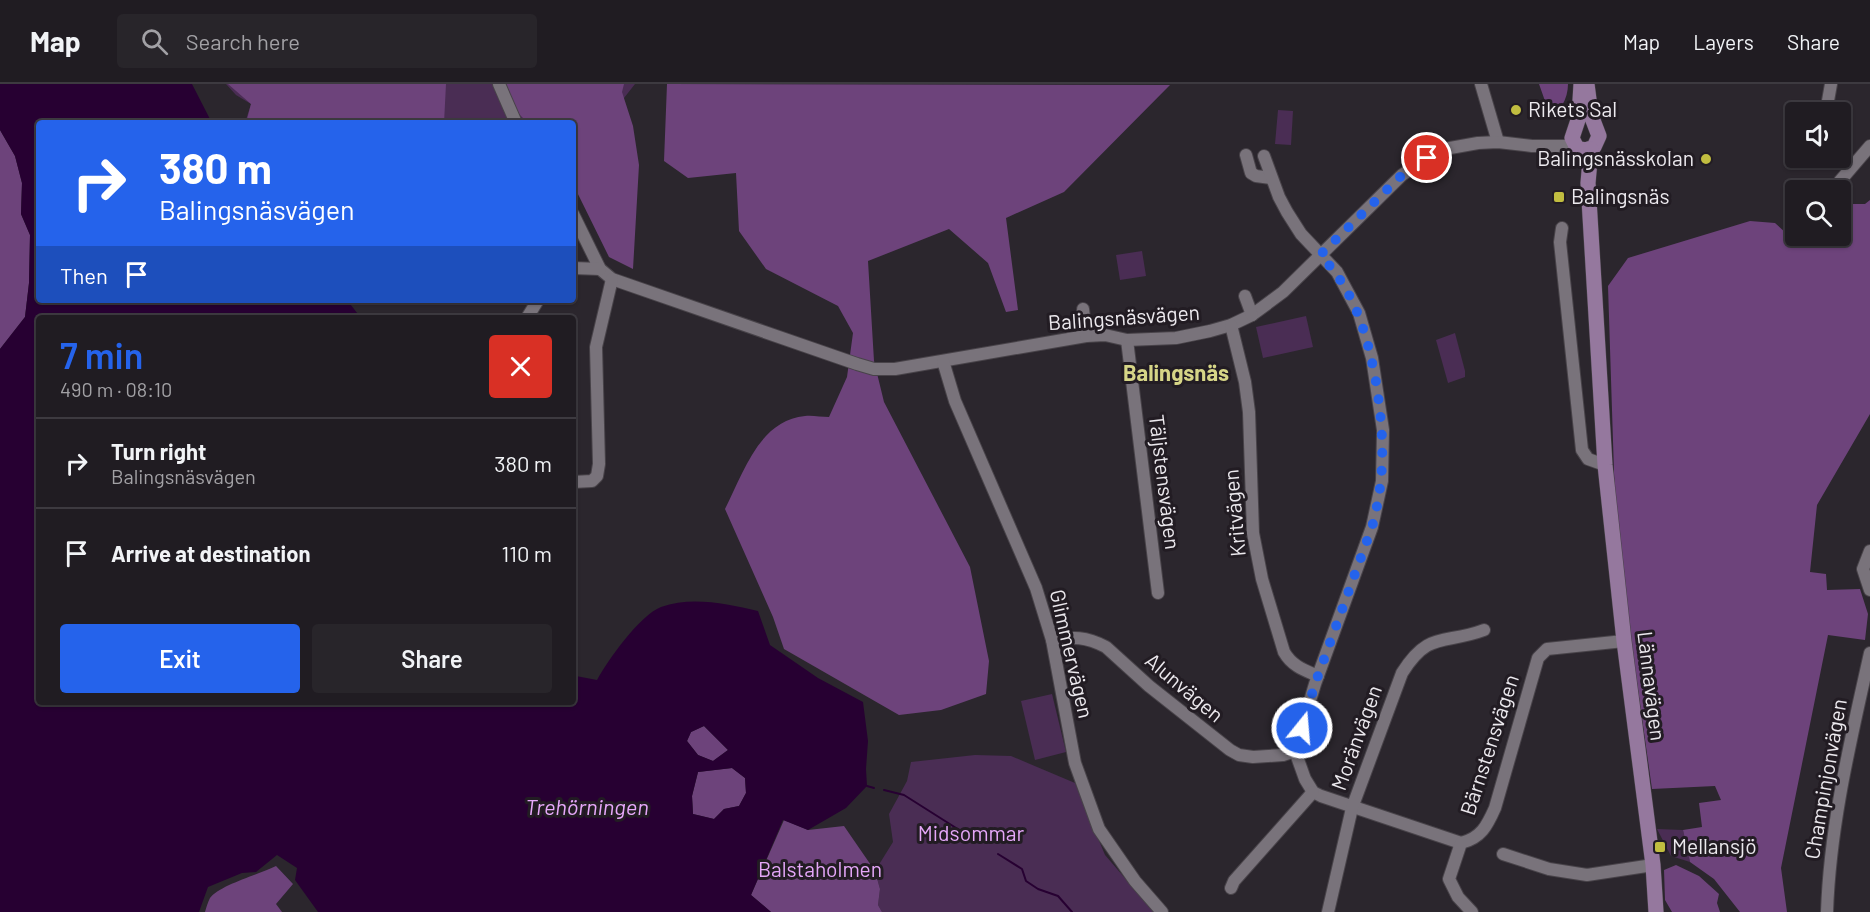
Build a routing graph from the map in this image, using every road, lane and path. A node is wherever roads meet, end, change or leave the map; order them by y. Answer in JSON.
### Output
{"nodes":[{"id":1,"x":499,"y":84,"type":"edge"},
{"id":2,"x":1481,"y":84,"type":"edge"},
{"id":3,"x":1581,"y":84,"type":"edge"},
{"id":4,"x":1587,"y":84,"type":"edge"},
{"id":5,"x":1832,"y":84,"type":"edge"},
{"id":6,"x":1828,"y":102,"type":"edge"},
{"id":7,"x":515,"y":120,"type":"edge"},
{"id":8,"x":1594,"y":127,"type":"junction"},
{"id":9,"x":1579,"y":141,"type":"junction"},
{"id":10,"x":1498,"y":142,"type":"junction"},
{"id":11,"x":1870,"y":146,"type":"edge"},
{"id":12,"x":1246,"y":155,"type":"dead end"},
{"id":13,"x":1264,"y":156,"type":"dead end"},
{"id":14,"x":1271,"y":177,"type":"junction"},
{"id":15,"x":1841,"y":180,"type":"edge"},
{"id":16,"x":576,"y":220,"type":"edge"},
{"id":17,"x":1562,"y":228,"type":"dead end"},
{"id":18,"x":1320,"y":255,"type":"junction"},
{"id":19,"x":576,"y":268,"type":"edge"},
{"id":20,"x":600,"y":269,"type":"junction"},
{"id":21,"x":612,"y":279,"type":"junction"},
{"id":22,"x":1245,"y":296,"type":"dead end"},
{"id":23,"x":1083,"y":309,"type":"dead end"},
{"id":24,"x":1252,"y":315,"type":"junction"},
{"id":25,"x":1231,"y":325,"type":"junction"},
{"id":26,"x":1086,"y":336,"type":"junction"},
{"id":27,"x":1127,"y":340,"type":"junction"},
{"id":28,"x":943,"y":361,"type":"junction"},
{"id":29,"x":1605,"y":465,"type":"junction"},
{"id":30,"x":576,"y":482,"type":"edge"},
{"id":31,"x":1870,"y":551,"type":"edge"},
{"id":32,"x":1870,"y":590,"type":"edge"},
{"id":33,"x":1158,"y":593,"type":"dead end"},
{"id":34,"x":1484,"y":630,"type":"dead end"},
{"id":35,"x":1052,"y":640,"type":"junction"},
{"id":36,"x":1624,"y":641,"type":"junction"},
{"id":37,"x":1870,"y":653,"type":"edge"},
{"id":38,"x":1318,"y":676,"type":"junction"},
{"id":39,"x":1295,"y":751,"type":"junction"},
{"id":40,"x":1313,"y":792,"type":"junction"},
{"id":41,"x":1352,"y":808,"type":"junction"},
{"id":42,"x":1461,"y":843,"type":"junction"},
{"id":43,"x":1503,"y":854,"type":"dead end"},
{"id":44,"x":1653,"y":865,"type":"junction"},
{"id":45,"x":1231,"y":888,"type":"dead end"},
{"id":46,"x":1162,"y":912,"type":"edge"},
{"id":47,"x":1328,"y":912,"type":"edge"},
{"id":48,"x":1472,"y":912,"type":"edge"},
{"id":49,"x":1656,"y":912,"type":"edge"},
{"id":50,"x":1827,"y":912,"type":"edge"}],
"edges":[{"from":1,"to":7,"type":"street"},
{"from":2,"to":10,"type":"street"},
{"from":3,"to":9,"type":"main road","name":"Lännavägen"},
{"from":4,"to":8,"type":"main road","name":"Lännavägen"},
{"from":5,"to":6,"type":"street"},
{"from":8,"to":9,"type":"main road"},
{"from":8,"to":9,"type":"main road","name":"Lännavägen"},
{"from":9,"to":10,"type":"street","name":"Balingsnäsvägen"},
{"from":9,"to":29,"type":"main road","name":"Lännavägen"},
{"from":10,"to":18,"type":"street","name":"Balingsnäsvägen"},
{"from":11,"to":15,"type":"street"},
{"from":12,"to":14,"type":"street"},
{"from":13,"to":14,"type":"street"},
{"from":14,"to":18,"type":"street"},
{"from":16,"to":20,"type":"street","name":"Balingsnäsvägen"},
{"from":17,"to":29,"type":"street"},
{"from":18,"to":24,"type":"street","name":"Balingsnäsvägen"},
{"from":18,"to":38,"type":"street"},
{"from":19,"to":20,"type":"street"},
{"from":20,"to":21,"type":"street","name":"Balingsnäsvägen"},
{"from":21,"to":28,"type":"street","name":"Balingsnäsvägen"},
{"from":21,"to":30,"type":"street"},
{"from":22,"to":24,"type":"street"},
{"from":23,"to":26,"type":"street"},
{"from":24,"to":25,"type":"street","name":"Balingsnäsvägen"},
{"from":25,"to":27,"type":"street","name":"Balingsnäsvägen"},
{"from":25,"to":38,"type":"street","name":"Kritvägen"},
{"from":26,"to":27,"type":"street","name":"Balingsnäsvägen"},
{"from":26,"to":28,"type":"street","name":"Balingsnäsvägen"},
{"from":27,"to":33,"type":"street","name":"Täljstensvägen"},
{"from":28,"to":35,"type":"street","name":"Glimmervägen"},
{"from":29,"to":36,"type":"main road","name":"Lännavägen"},
{"from":31,"to":32,"type":"street"},
{"from":34,"to":41,"type":"street","name":"Moränvägen"},
{"from":35,"to":39,"type":"street","name":"Alunvägen"},
{"from":35,"to":46,"type":"street","name":"Glimmervägen"},
{"from":36,"to":42,"type":"street","name":"Bärnstensvägen"},
{"from":36,"to":44,"type":"main road","name":"Lännavägen"},
{"from":37,"to":50,"type":"street","name":"Champinjonvägen"},
{"from":38,"to":39,"type":"street"},
{"from":39,"to":40,"type":"street"},
{"from":40,"to":41,"type":"street"},
{"from":40,"to":45,"type":"street"},
{"from":41,"to":42,"type":"street"},
{"from":41,"to":47,"type":"street","name":"Moränvägen"},
{"from":42,"to":48,"type":"street","name":"Bärnstensvägen"},
{"from":43,"to":44,"type":"street"},
{"from":44,"to":49,"type":"main road","name":"Lännavägen"}]}
